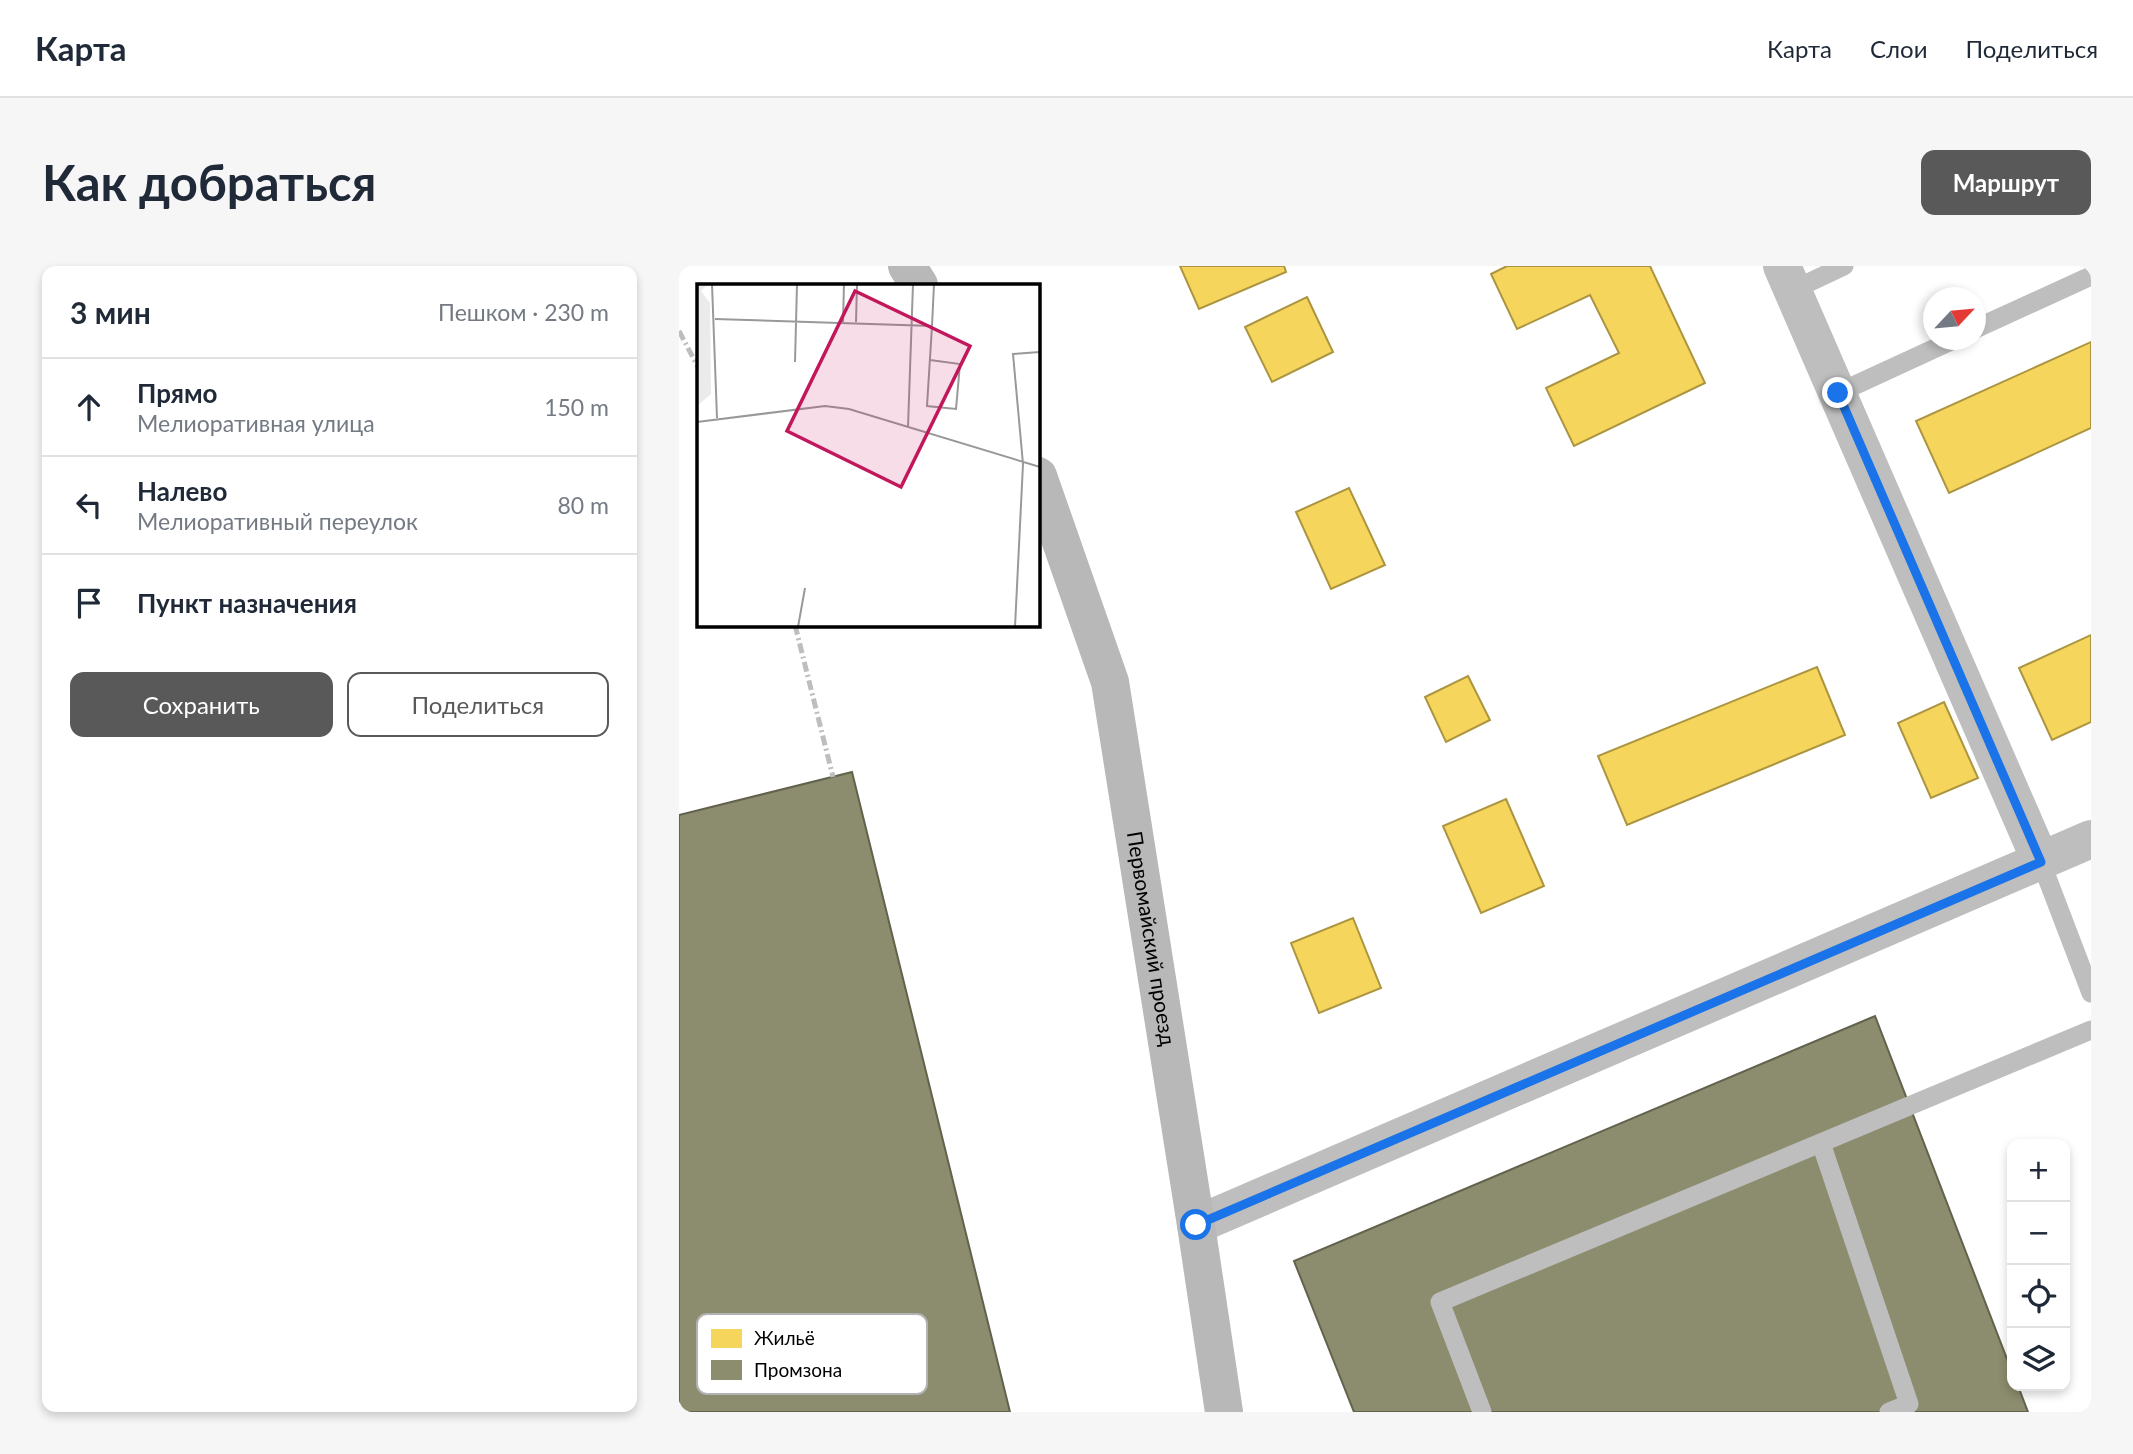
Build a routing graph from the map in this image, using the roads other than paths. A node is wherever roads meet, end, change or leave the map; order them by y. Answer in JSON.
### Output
{"nodes":[{"id":1,"x":907,"y":266,"type":"edge"},
{"id":2,"x":1844,"y":266,"type":"edge"},
{"id":3,"x":2091,"y":276,"type":"edge"},
{"id":4,"x":1788,"y":278,"type":"edge"},
{"id":5,"x":918,"y":284,"type":"edge"},
{"id":6,"x":1986,"y":324,"type":"edge"},
{"id":7,"x":1931,"y":350,"type":"edge"},
{"id":8,"x":1838,"y":393,"type":"junction"},
{"id":9,"x":1039,"y":479,"type":"edge"},
{"id":10,"x":2091,"y":839,"type":"edge"},
{"id":11,"x":2041,"y":862,"type":"junction"},
{"id":12,"x":2091,"y":993,"type":"edge"},
{"id":13,"x":2091,"y":1030,"type":"edge"},
{"id":14,"x":1821,"y":1143,"type":"junction"},
{"id":15,"x":1196,"y":1225,"type":"junction"},
{"id":16,"x":1224,"y":1412,"type":"edge"},
{"id":17,"x":1482,"y":1412,"type":"edge"},
{"id":18,"x":1889,"y":1412,"type":"edge"}],
"edges":[{"from":1,"to":5,"type":"main road"},
{"from":2,"to":4,"type":"lane"},
{"from":3,"to":6,"type":"lane"},
{"from":4,"to":8,"type":"street"},
{"from":7,"to":8,"type":"lane"},
{"from":8,"to":11,"type":"street"},
{"from":9,"to":15,"type":"main road","name":"Первомайский проезд"},
{"from":10,"to":11,"type":"street"},
{"from":11,"to":12,"type":"lane"},
{"from":11,"to":15,"type":"street"},
{"from":13,"to":14,"type":"lane"},
{"from":14,"to":17,"type":"lane"},
{"from":14,"to":18,"type":"lane"},
{"from":15,"to":16,"type":"main road","name":"Первомайский проезд"}]}
